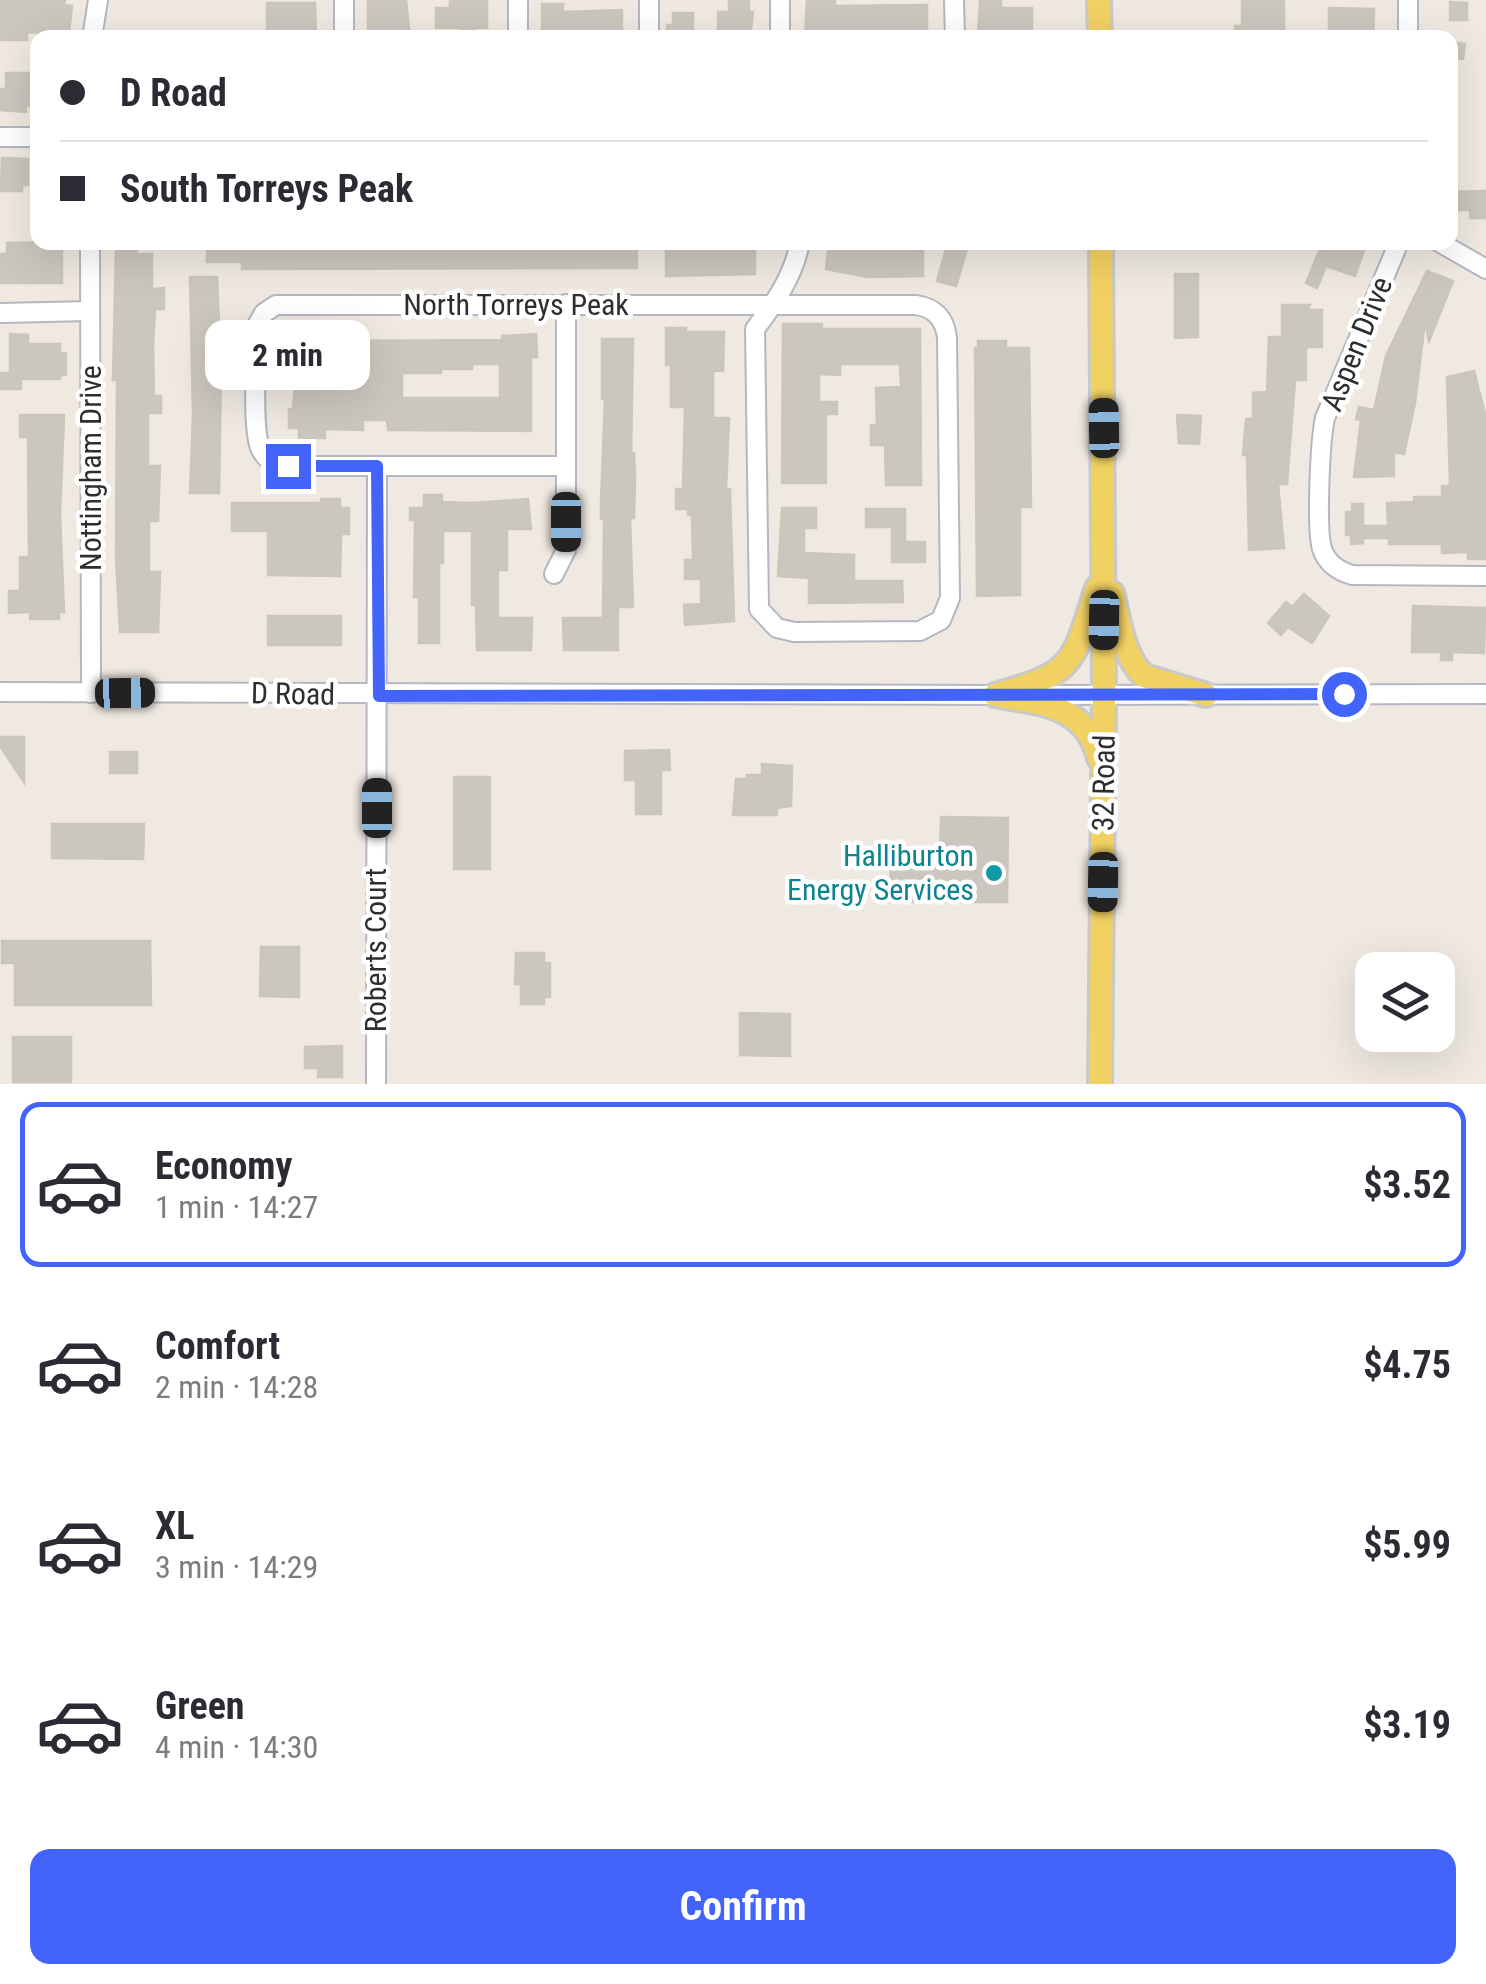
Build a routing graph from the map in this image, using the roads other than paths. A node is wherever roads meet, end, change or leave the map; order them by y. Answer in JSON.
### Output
{"nodes":[{"id":1,"x":98,"y":0,"type":"edge"},
{"id":2,"x":344,"y":0,"type":"edge"},
{"id":3,"x":518,"y":0,"type":"edge"},
{"id":4,"x":649,"y":0,"type":"edge"},
{"id":5,"x":780,"y":0,"type":"edge"},
{"id":6,"x":954,"y":0,"type":"edge"},
{"id":7,"x":1099,"y":0,"type":"edge"},
{"id":8,"x":1408,"y":0,"type":"edge"},
{"id":9,"x":93,"y":30,"type":"edge"},
{"id":10,"x":344,"y":30,"type":"edge"},
{"id":11,"x":518,"y":30,"type":"edge"},
{"id":12,"x":649,"y":30,"type":"edge"},
{"id":13,"x":780,"y":30,"type":"edge"},
{"id":14,"x":954,"y":30,"type":"edge"},
{"id":15,"x":1100,"y":30,"type":"edge"},
{"id":16,"x":1408,"y":30,"type":"edge"},
{"id":17,"x":0,"y":137,"type":"edge"},
{"id":18,"x":30,"y":137,"type":"edge"},
{"id":19,"x":90,"y":250,"type":"edge"},
{"id":20,"x":798,"y":250,"type":"edge"},
{"id":21,"x":1101,"y":250,"type":"edge"},
{"id":22,"x":1396,"y":250,"type":"edge"},
{"id":23,"x":1452,"y":250,"type":"edge"},
{"id":24,"x":1486,"y":270,"type":"edge"},
{"id":25,"x":566,"y":304,"type":"junction"},
{"id":26,"x":774,"y":305,"type":"junction"},
{"id":27,"x":90,"y":311,"type":"junction"},
{"id":28,"x":0,"y":313,"type":"edge"},
{"id":29,"x":377,"y":466,"type":"junction"},
{"id":30,"x":566,"y":466,"type":"junction"},
{"id":31,"x":1104,"y":565,"type":"junction"},
{"id":32,"x":554,"y":574,"type":"dead end"},
{"id":33,"x":1486,"y":576,"type":"edge"},
{"id":34,"x":0,"y":692,"type":"edge"},
{"id":35,"x":91,"y":693,"type":"junction"},
{"id":36,"x":1486,"y":694,"type":"edge"},
{"id":37,"x":1104,"y":695,"type":"junction"},
{"id":38,"x":1206,"y":695,"type":"junction"},
{"id":39,"x":379,"y":696,"type":"junction"},
{"id":40,"x":996,"y":696,"type":"junction"},
{"id":41,"x":1104,"y":787,"type":"junction"},
{"id":42,"x":376,"y":1084,"type":"edge"},
{"id":43,"x":1100,"y":1084,"type":"edge"}],
"edges":[{"from":1,"to":9,"type":"street"},
{"from":2,"to":10,"type":"street"},
{"from":3,"to":11,"type":"street"},
{"from":4,"to":12,"type":"street"},
{"from":5,"to":13,"type":"street"},
{"from":6,"to":14,"type":"street"},
{"from":7,"to":15,"type":"main road"},
{"from":8,"to":16,"type":"street"},
{"from":17,"to":18,"type":"street"},
{"from":19,"to":27,"type":"street","name":"Nottingham Drive"},
{"from":20,"to":26,"type":"street"},
{"from":21,"to":31,"type":"main road","name":"32 Road"},
{"from":22,"to":33,"type":"street","name":"Aspen Drive"},
{"from":23,"to":24,"type":"street"},
{"from":25,"to":26,"type":"street","name":"North Torreys Peak"},
{"from":25,"to":29,"type":"street","name":"North Torreys Peak"},
{"from":25,"to":30,"type":"street"},
{"from":26,"to":26,"type":"street","name":"North Torreys Peak"},
{"from":27,"to":28,"type":"street"},
{"from":27,"to":35,"type":"street","name":"Nottingham Drive"},
{"from":29,"to":30,"type":"street"},
{"from":29,"to":39,"type":"street","name":"Roberts Court"},
{"from":30,"to":32,"type":"street"},
{"from":31,"to":37,"type":"main road","name":"32 Road"},
{"from":31,"to":38,"type":"main road"},
{"from":31,"to":40,"type":"main road"},
{"from":34,"to":35,"type":"street","name":"D Road"},
{"from":35,"to":39,"type":"street","name":"D Road"},
{"from":36,"to":38,"type":"street","name":"D Road"},
{"from":37,"to":38,"type":"street","name":"D Road"},
{"from":37,"to":40,"type":"street","name":"D Road"},
{"from":37,"to":41,"type":"main road","name":"32 Road"},
{"from":39,"to":40,"type":"street","name":"D Road"},
{"from":39,"to":42,"type":"street","name":"Roberts Court"},
{"from":40,"to":41,"type":"main road"},
{"from":41,"to":43,"type":"main road","name":"32 Road"}]}
